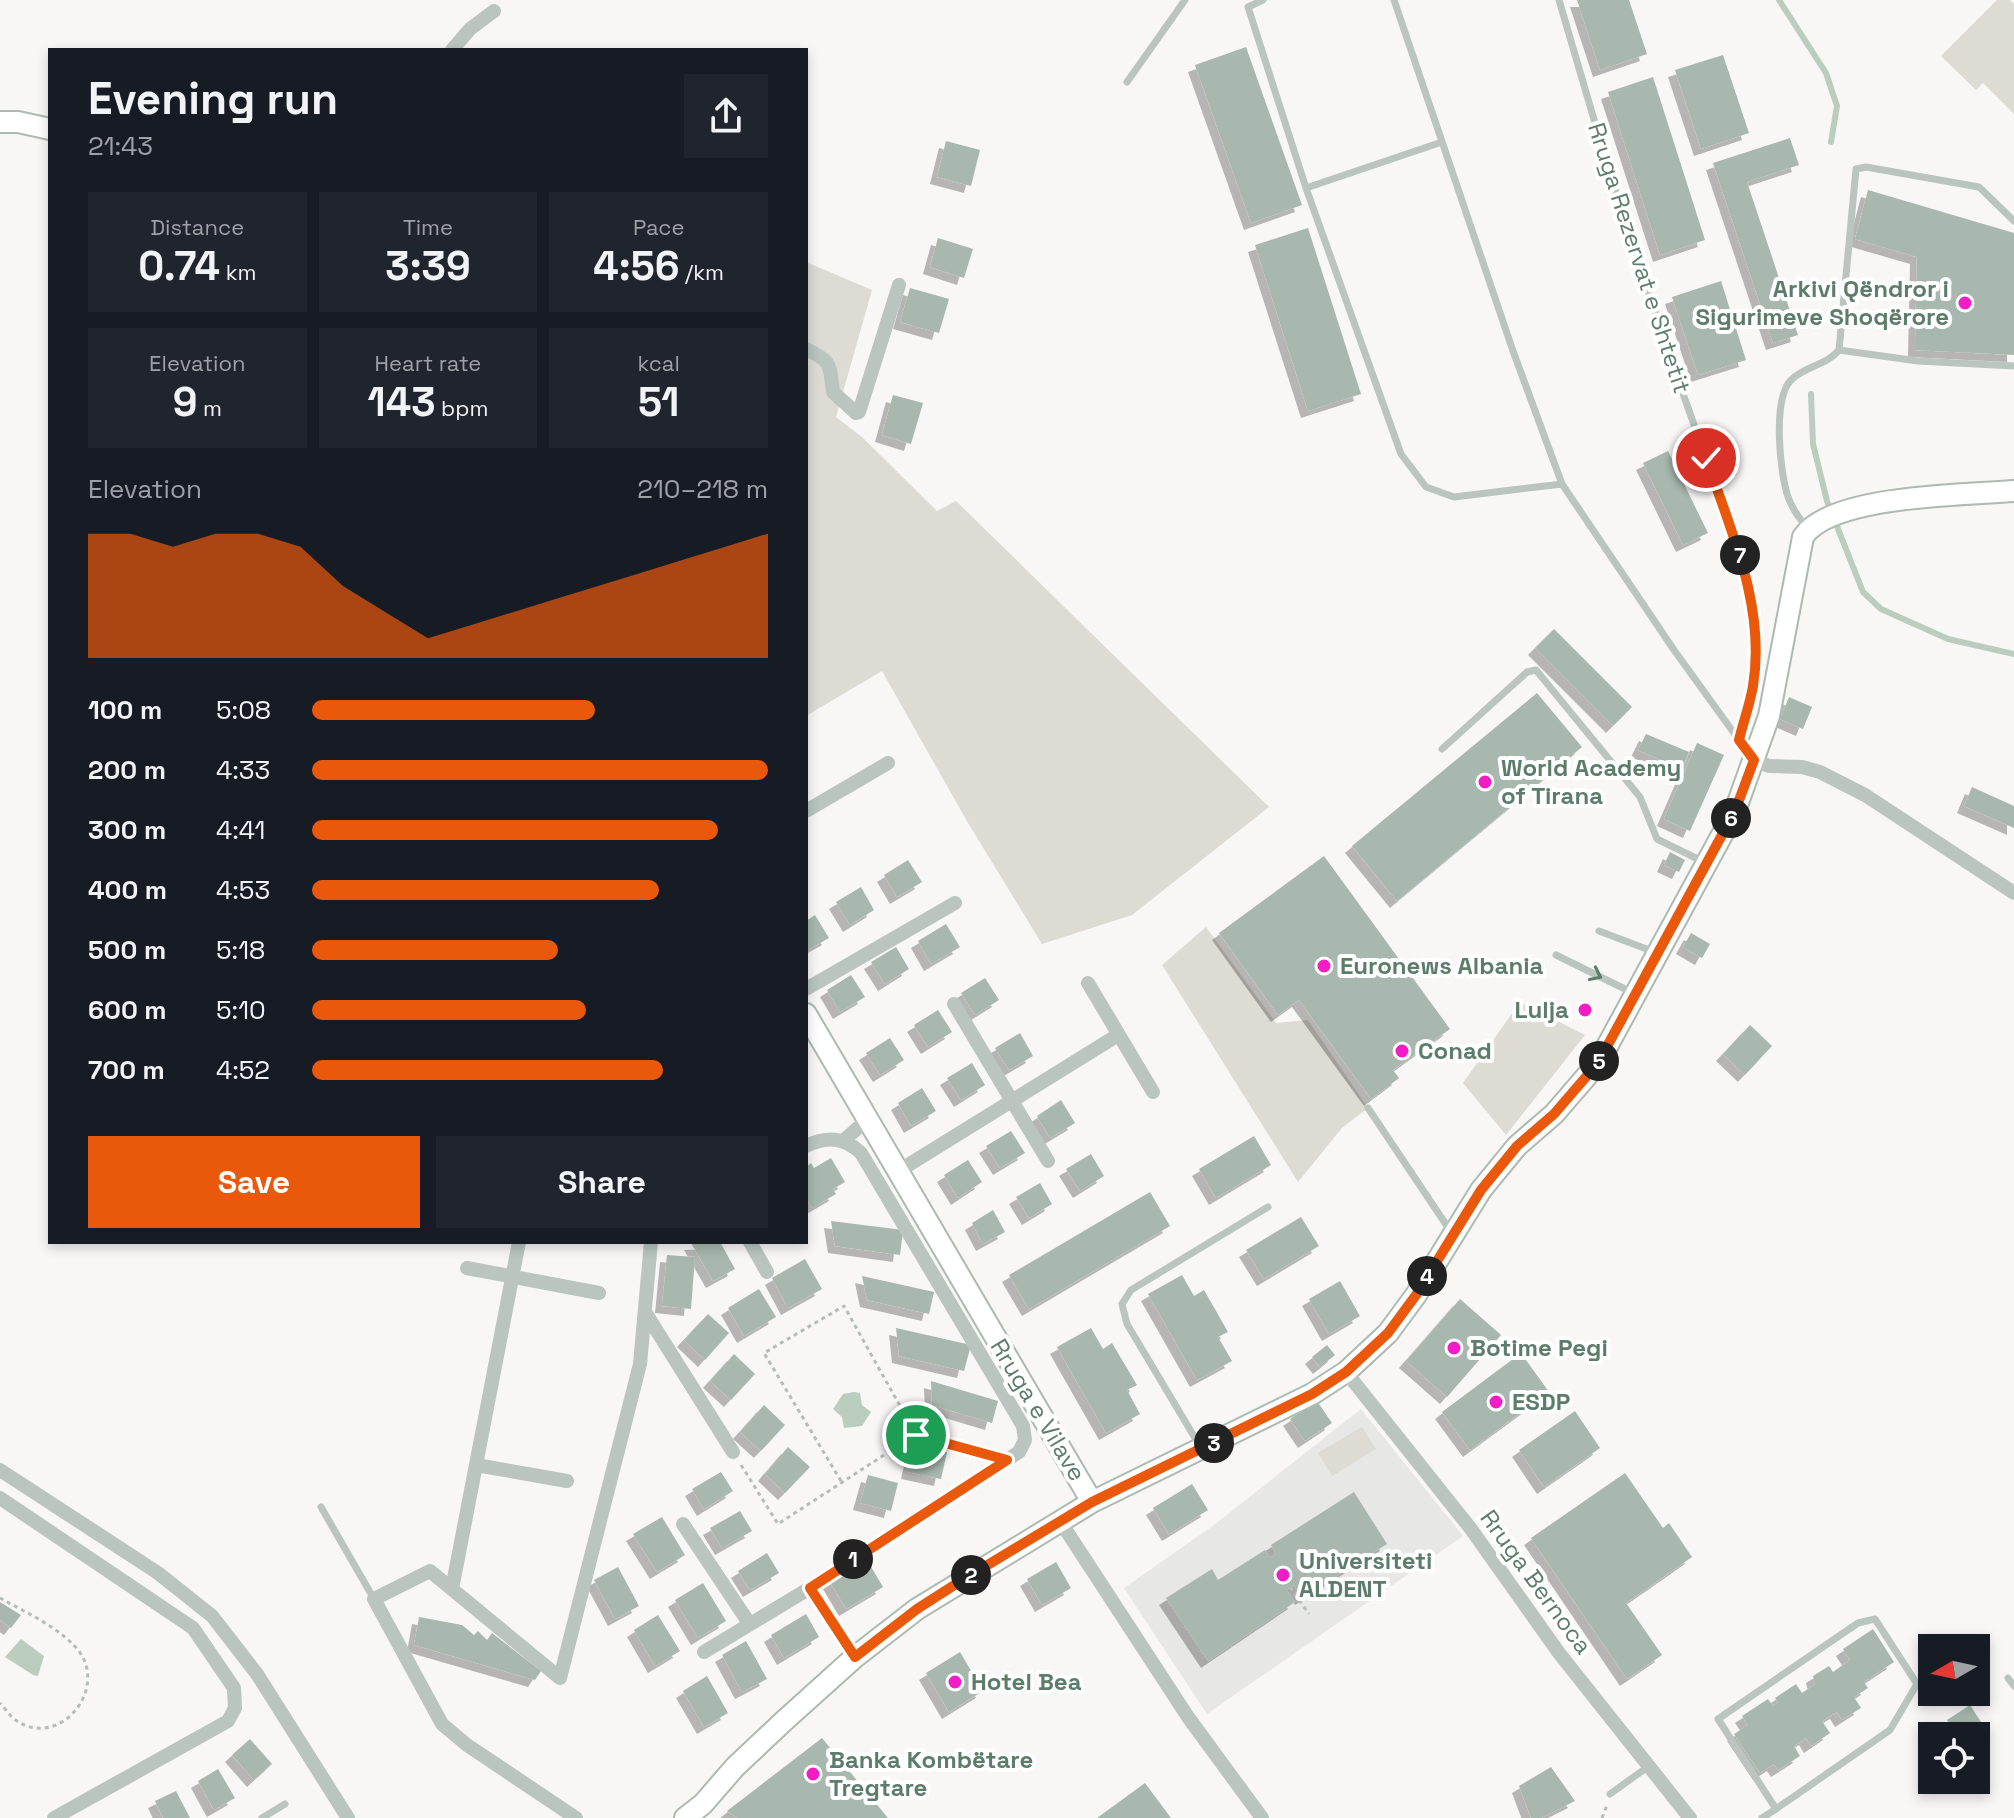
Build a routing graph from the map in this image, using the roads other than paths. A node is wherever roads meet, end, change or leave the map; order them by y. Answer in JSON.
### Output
{"nodes":[{"id":1,"x":1185,"y":0,"type":"edge"},
{"id":2,"x":1261,"y":0,"type":"edge"},
{"id":3,"x":1394,"y":0,"type":"edge"},
{"id":4,"x":1559,"y":0,"type":"edge"},
{"id":5,"x":494,"y":11,"type":"dead end"},
{"id":6,"x":454,"y":48,"type":"edge"},
{"id":7,"x":1127,"y":82,"type":"dead end"},
{"id":8,"x":0,"y":122,"type":"edge"},
{"id":9,"x":48,"y":129,"type":"edge"},
{"id":10,"x":1442,"y":142,"type":"junction"},
{"id":11,"x":1306,"y":188,"type":"junction"},
{"id":12,"x":2014,"y":221,"type":"edge"},
{"id":13,"x":899,"y":285,"type":"dead end"},
{"id":14,"x":808,"y":350,"type":"edge"},
{"id":15,"x":1839,"y":350,"type":"junction"},
{"id":16,"x":2014,"y":366,"type":"edge"},
{"id":17,"x":1562,"y":484,"type":"junction"},
{"id":18,"x":2014,"y":491,"type":"edge"},
{"id":19,"x":1811,"y":527,"type":"junction"},
{"id":20,"x":1745,"y":748,"type":"junction"},
{"id":21,"x":1442,"y":749,"type":"dead end"},
{"id":22,"x":888,"y":763,"type":"dead end"},
{"id":23,"x":808,"y":810,"type":"edge"},
{"id":24,"x":1706,"y":863,"type":"junction"},
{"id":25,"x":2014,"y":893,"type":"edge"},
{"id":26,"x":955,"y":903,"type":"dead end"},
{"id":27,"x":1599,"y":931,"type":"dead end"},
{"id":28,"x":1659,"y":954,"type":"junction"},
{"id":29,"x":1556,"y":955,"type":"dead end"},
{"id":30,"x":1088,"y":983,"type":"dead end"},
{"id":31,"x":808,"y":988,"type":"edge"},
{"id":32,"x":1636,"y":994,"type":"junction"},
{"id":33,"x":954,"y":1004,"type":"dead end"},
{"id":34,"x":808,"y":1017,"type":"edge"},
{"id":35,"x":1118,"y":1035,"type":"junction"},
{"id":36,"x":1153,"y":1092,"type":"dead end"},
{"id":37,"x":1011,"y":1100,"type":"junction"},
{"id":38,"x":1368,"y":1108,"type":"dead end"},
{"id":39,"x":868,"y":1119,"type":"junction"},
{"id":40,"x":843,"y":1141,"type":"junction"},
{"id":41,"x":808,"y":1145,"type":"edge"},
{"id":42,"x":1048,"y":1161,"type":"dead end"},
{"id":43,"x":897,"y":1172,"type":"junction"},
{"id":44,"x":1268,"y":1207,"type":"dead end"},
{"id":45,"x":1452,"y":1234,"type":"junction"},
{"id":46,"x":519,"y":1244,"type":"edge"},
{"id":47,"x":651,"y":1244,"type":"edge"},
{"id":48,"x":751,"y":1244,"type":"edge"},
{"id":49,"x":467,"y":1268,"type":"dead end"},
{"id":50,"x":767,"y":1272,"type":"dead end"},
{"id":51,"x":512,"y":1277,"type":"junction"},
{"id":52,"x":599,"y":1293,"type":"dead end"},
{"id":53,"x":645,"y":1312,"type":"junction"},
{"id":54,"x":1346,"y":1372,"type":"junction"},
{"id":55,"x":916,"y":1435,"type":"road end"},
{"id":56,"x":1202,"y":1450,"type":"junction"},
{"id":57,"x":733,"y":1452,"type":"road end"},
{"id":58,"x":1007,"y":1460,"type":"junction"},
{"id":59,"x":476,"y":1465,"type":"junction"},
{"id":60,"x":0,"y":1470,"type":"edge"},
{"id":61,"x":567,"y":1481,"type":"dead end"},
{"id":62,"x":0,"y":1498,"type":"edge"},
{"id":63,"x":1092,"y":1502,"type":"junction"},
{"id":64,"x":321,"y":1507,"type":"dead end"},
{"id":65,"x":1060,"y":1521,"type":"junction"},
{"id":66,"x":683,"y":1524,"type":"dead end"},
{"id":67,"x":810,"y":1588,"type":"junction"},
{"id":68,"x":452,"y":1589,"type":"junction"},
{"id":69,"x":374,"y":1599,"type":"junction"},
{"id":70,"x":749,"y":1623,"type":"junction"},
{"id":71,"x":704,"y":1652,"type":"dead end"},
{"id":72,"x":855,"y":1657,"type":"junction"},
{"id":73,"x":257,"y":1674,"type":"junction"},
{"id":74,"x":2008,"y":1678,"type":"dead end"},
{"id":75,"x":2014,"y":1686,"type":"edge"},
{"id":76,"x":234,"y":1688,"type":"junction"},
{"id":77,"x":1649,"y":1766,"type":"junction"},
{"id":78,"x":1610,"y":1794,"type":"dead end"},
{"id":79,"x":285,"y":1804,"type":"dead end"},
{"id":80,"x":1776,"y":1809,"type":"junction"},
{"id":81,"x":702,"y":1811,"type":"edge"},
{"id":82,"x":54,"y":1818,"type":"edge"},
{"id":83,"x":262,"y":1818,"type":"edge"},
{"id":84,"x":348,"y":1818,"type":"edge"},
{"id":85,"x":576,"y":1818,"type":"edge"},
{"id":86,"x":685,"y":1818,"type":"edge"},
{"id":87,"x":1262,"y":1818,"type":"edge"},
{"id":88,"x":1690,"y":1818,"type":"edge"},
{"id":89,"x":1762,"y":1818,"type":"edge"}],
"edges":[{"from":1,"to":7,"type":"lane"},
{"from":2,"to":11,"type":"lane"},
{"from":3,"to":10,"type":"lane"},
{"from":4,"to":20,"type":"lane","name":"Rruga Rezervat e Shtetit"},
{"from":5,"to":6,"type":"street"},
{"from":8,"to":9,"type":"street"},
{"from":10,"to":11,"type":"lane"},
{"from":10,"to":17,"type":"lane"},
{"from":11,"to":17,"type":"lane"},
{"from":12,"to":15,"type":"lane"},
{"from":13,"to":14,"type":"street"},
{"from":15,"to":16,"type":"lane"},
{"from":15,"to":19,"type":"lane"},
{"from":17,"to":20,"type":"lane"},
{"from":18,"to":19,"type":"street"},
{"from":19,"to":20,"type":"street"},
{"from":20,"to":24,"type":"street","name":"Rruga Rezervat e Shtetit"},
{"from":20,"to":25,"type":"street"},
{"from":21,"to":24,"type":"lane"},
{"from":22,"to":23,"type":"street"},
{"from":24,"to":28,"type":"street","name":"Rruga Rezervat e Shtetit"},
{"from":26,"to":31,"type":"street"},
{"from":27,"to":28,"type":"lane"},
{"from":28,"to":32,"type":"street","name":"Rruga Rezervat e Shtetit"},
{"from":29,"to":32,"type":"lane","one_way":true},
{"from":30,"to":35,"type":"street"},
{"from":32,"to":45,"type":"street","name":"Rruga Rezervat e Shtetit"},
{"from":33,"to":37,"type":"street"},
{"from":34,"to":39,"type":"street","name":"Rruga e Vilave"},
{"from":35,"to":36,"type":"street"},
{"from":35,"to":37,"type":"street"},
{"from":37,"to":42,"type":"street"},
{"from":37,"to":43,"type":"street"},
{"from":38,"to":45,"type":"lane"},
{"from":39,"to":40,"type":"street"},
{"from":39,"to":43,"type":"street","name":"Rruga e Vilave"},
{"from":40,"to":41,"type":"street"},
{"from":40,"to":58,"type":"street"},
{"from":43,"to":63,"type":"street","name":"Rruga e Vilave"},
{"from":44,"to":56,"type":"lane"},
{"from":45,"to":54,"type":"street","name":"Rruga Rezervat e Shtetit"},
{"from":46,"to":51,"type":"street"},
{"from":47,"to":53,"type":"street"},
{"from":48,"to":50,"type":"street"},
{"from":49,"to":51,"type":"street"},
{"from":51,"to":52,"type":"street"},
{"from":51,"to":59,"type":"street"},
{"from":53,"to":57,"type":"street"},
{"from":53,"to":68,"type":"street"},
{"from":54,"to":56,"type":"street","name":"Rruga Rezervat e Shtetit"},
{"from":54,"to":77,"type":"street","name":"Rruga Bernoca"},
{"from":55,"to":58,"type":"street"},
{"from":56,"to":63,"type":"street","name":"Rruga Rezervat e Shtetit"},
{"from":58,"to":67,"type":"street"},
{"from":59,"to":61,"type":"street"},
{"from":59,"to":68,"type":"street"},
{"from":60,"to":73,"type":"street"},
{"from":62,"to":76,"type":"street"},
{"from":63,"to":65,"type":"street","name":"Rruga e Vilave"},
{"from":64,"to":69,"type":"lane"},
{"from":65,"to":72,"type":"street","name":"Rruga e Vilave"},
{"from":65,"to":87,"type":"street"},
{"from":66,"to":70,"type":"street"},
{"from":67,"to":70,"type":"street"},
{"from":67,"to":72,"type":"street"},
{"from":68,"to":69,"type":"street"},
{"from":69,"to":85,"type":"street"},
{"from":70,"to":71,"type":"street"},
{"from":72,"to":81,"type":"street","name":"Rruga e Vilave"},
{"from":73,"to":76,"type":"street"},
{"from":73,"to":84,"type":"street"},
{"from":74,"to":75,"type":"lane"},
{"from":76,"to":82,"type":"street"},
{"from":77,"to":78,"type":"lane"},
{"from":77,"to":88,"type":"street","name":"Rruga Bernoca"},
{"from":79,"to":83,"type":"lane"},
{"from":80,"to":80,"type":"lane"},
{"from":80,"to":89,"type":"lane"},
{"from":81,"to":86,"type":"street","name":"Rruga e Vilave"}]}
